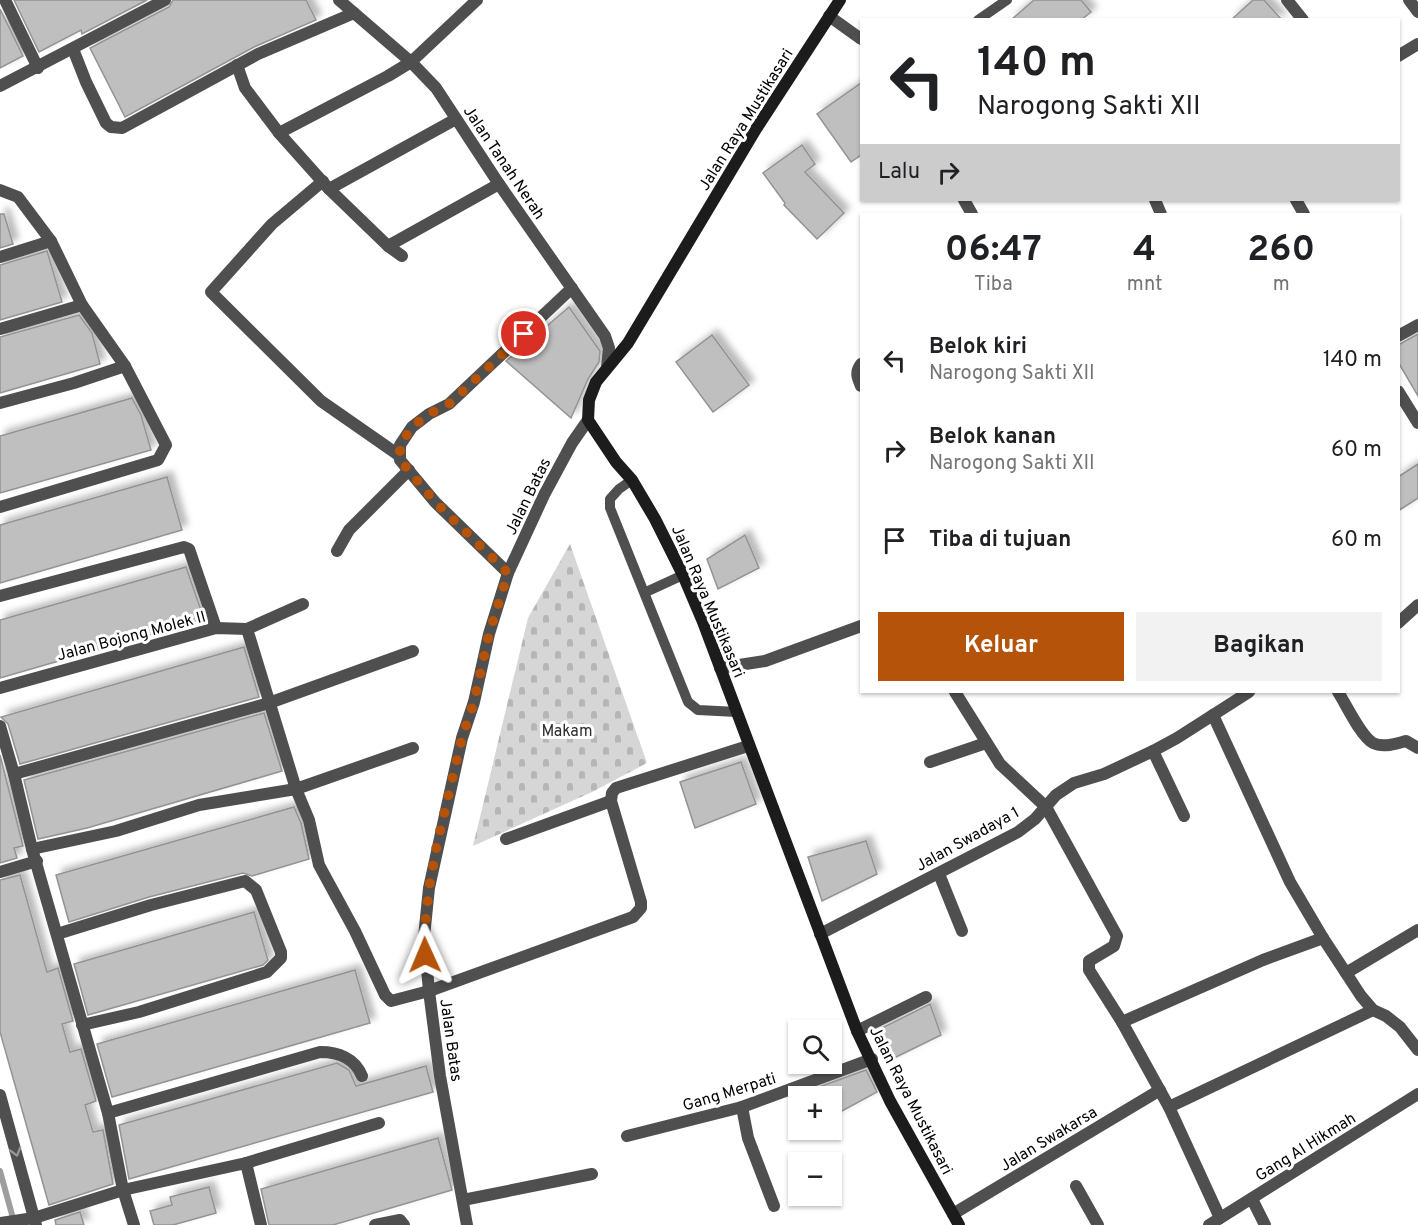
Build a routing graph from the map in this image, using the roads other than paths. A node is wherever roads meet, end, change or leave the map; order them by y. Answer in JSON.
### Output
{"nodes":[{"id":1,"x":5,"y":0,"type":"edge"},
{"id":2,"x":165,"y":0,"type":"edge"},
{"id":3,"x":339,"y":0,"type":"edge"},
{"id":4,"x":477,"y":0,"type":"edge"},
{"id":5,"x":840,"y":0,"type":"edge"},
{"id":6,"x":1287,"y":0,"type":"edge"},
{"id":7,"x":1409,"y":0,"type":"edge"},
{"id":8,"x":1003,"y":1,"type":"edge"},
{"id":9,"x":1418,"y":12,"type":"edge"},
{"id":10,"x":354,"y":14,"type":"junction"},
{"id":11,"x":830,"y":16,"type":"junction"},
{"id":12,"x":981,"y":18,"type":"edge"},
{"id":13,"x":1301,"y":18,"type":"edge"},
{"id":14,"x":860,"y":38,"type":"edge"},
{"id":15,"x":1418,"y":44,"type":"edge"},
{"id":16,"x":73,"y":49,"type":"junction"},
{"id":17,"x":1400,"y":55,"type":"edge"},
{"id":18,"x":411,"y":62,"type":"junction"},
{"id":19,"x":237,"y":65,"type":"junction"},
{"id":20,"x":38,"y":68,"type":"junction"},
{"id":21,"x":0,"y":86,"type":"edge"},
{"id":22,"x":456,"y":119,"type":"junction"},
{"id":23,"x":279,"y":133,"type":"junction"},
{"id":24,"x":499,"y":184,"type":"junction"},
{"id":25,"x":326,"y":185,"type":"junction"},
{"id":26,"x":0,"y":190,"type":"edge"},
{"id":27,"x":51,"y":241,"type":"junction"},
{"id":28,"x":388,"y":246,"type":"junction"},
{"id":29,"x":402,"y":256,"type":"dead end"},
{"id":30,"x":0,"y":257,"type":"edge"},
{"id":31,"x":572,"y":288,"type":"junction"},
{"id":32,"x":82,"y":304,"type":"junction"},
{"id":33,"x":1418,"y":325,"type":"edge"},
{"id":34,"x":0,"y":329,"type":"edge"},
{"id":35,"x":1400,"y":335,"type":"edge"},
{"id":36,"x":125,"y":366,"type":"junction"},
{"id":37,"x":860,"y":366,"type":"edge"},
{"id":38,"x":607,"y":367,"type":"junction"},
{"id":39,"x":860,"y":384,"type":"edge"},
{"id":40,"x":1400,"y":394,"type":"edge"},
{"id":41,"x":0,"y":403,"type":"edge"},
{"id":42,"x":588,"y":420,"type":"junction"},
{"id":43,"x":1418,"y":423,"type":"edge"},
{"id":44,"x":400,"y":456,"type":"junction"},
{"id":45,"x":409,"y":470,"type":"junction"},
{"id":46,"x":632,"y":480,"type":"junction"},
{"id":47,"x":0,"y":507,"type":"edge"},
{"id":48,"x":337,"y":551,"type":"dead end"},
{"id":49,"x":508,"y":573,"type":"junction"},
{"id":50,"x":683,"y":575,"type":"junction"},
{"id":51,"x":646,"y":592,"type":"junction"},
{"id":52,"x":0,"y":596,"type":"edge"},
{"id":53,"x":303,"y":604,"type":"dead end"},
{"id":54,"x":1418,"y":605,"type":"edge"},
{"id":55,"x":1400,"y":621,"type":"edge"},
{"id":56,"x":860,"y":626,"type":"edge"},
{"id":57,"x":216,"y":628,"type":"junction"},
{"id":58,"x":247,"y":629,"type":"junction"},
{"id":59,"x":413,"y":651,"type":"dead end"},
{"id":60,"x":720,"y":668,"type":"junction"},
{"id":61,"x":0,"y":688,"type":"edge"},
{"id":62,"x":956,"y":693,"type":"edge"},
{"id":63,"x":1247,"y":693,"type":"edge"},
{"id":64,"x":1339,"y":693,"type":"edge"},
{"id":65,"x":269,"y":703,"type":"junction"},
{"id":66,"x":736,"y":711,"type":"junction"},
{"id":67,"x":1213,"y":715,"type":"junction"},
{"id":68,"x":0,"y":726,"type":"edge"},
{"id":69,"x":986,"y":742,"type":"junction"},
{"id":70,"x":748,"y":746,"type":"junction"},
{"id":71,"x":413,"y":748,"type":"dead end"},
{"id":72,"x":1418,"y":748,"type":"edge"},
{"id":73,"x":1153,"y":751,"type":"junction"},
{"id":74,"x":930,"y":762,"type":"dead end"},
{"id":75,"x":14,"y":774,"type":"junction"},
{"id":76,"x":296,"y":789,"type":"junction"},
{"id":77,"x":611,"y":801,"type":"junction"},
{"id":78,"x":1046,"y":807,"type":"junction"},
{"id":79,"x":1184,"y":816,"type":"dead end"},
{"id":80,"x":506,"y":838,"type":"dead end"},
{"id":81,"x":34,"y":855,"type":"junction"},
{"id":82,"x":0,"y":872,"type":"edge"},
{"id":83,"x":939,"y":874,"type":"junction"},
{"id":84,"x":1418,"y":930,"type":"edge"},
{"id":85,"x":962,"y":931,"type":"dead end"},
{"id":86,"x":57,"y":934,"type":"junction"},
{"id":87,"x":820,"y":934,"type":"junction"},
{"id":88,"x":1323,"y":938,"type":"junction"},
{"id":89,"x":1346,"y":973,"type":"junction"},
{"id":90,"x":429,"y":991,"type":"junction"},
{"id":91,"x":926,"y":997,"type":"dead end"},
{"id":92,"x":1373,"y":1010,"type":"junction"},
{"id":93,"x":1122,"y":1022,"type":"junction"},
{"id":94,"x":82,"y":1025,"type":"junction"},
{"id":95,"x":857,"y":1031,"type":"junction"},
{"id":96,"x":1418,"y":1050,"type":"edge"},
{"id":97,"x":872,"y":1059,"type":"junction"},
{"id":98,"x":362,"y":1076,"type":"dead end"},
{"id":99,"x":1160,"y":1090,"type":"junction"},
{"id":100,"x":1418,"y":1094,"type":"edge"},
{"id":101,"x":0,"y":1095,"type":"edge"},
{"id":102,"x":742,"y":1107,"type":"junction"},
{"id":103,"x":1169,"y":1107,"type":"junction"},
{"id":104,"x":108,"y":1113,"type":"junction"},
{"id":105,"x":379,"y":1124,"type":"dead end"},
{"id":106,"x":627,"y":1136,"type":"dead end"},
{"id":107,"x":246,"y":1163,"type":"junction"},
{"id":108,"x":592,"y":1174,"type":"dead end"},
{"id":109,"x":1076,"y":1186,"type":"dead end"},
{"id":110,"x":123,"y":1190,"type":"junction"},
{"id":111,"x":1252,"y":1199,"type":"junction"},
{"id":112,"x":463,"y":1200,"type":"junction"},
{"id":113,"x":774,"y":1206,"type":"dead end"},
{"id":114,"x":31,"y":1220,"type":"edge"},
{"id":115,"x":956,"y":1220,"type":"edge"},
{"id":116,"x":1214,"y":1222,"type":"edge"},
{"id":117,"x":0,"y":1223,"type":"edge"},
{"id":118,"x":134,"y":1225,"type":"edge"},
{"id":119,"x":261,"y":1225,"type":"edge"},
{"id":120,"x":375,"y":1225,"type":"edge"},
{"id":121,"x":404,"y":1225,"type":"edge"},
{"id":122,"x":467,"y":1225,"type":"edge"},
{"id":123,"x":1098,"y":1225,"type":"edge"},
{"id":124,"x":1265,"y":1225,"type":"edge"}],
"edges":[{"from":1,"to":20,"type":"street"},
{"from":2,"to":16,"type":"street"},
{"from":3,"to":10,"type":"street","name":"Jalan Tanah Nerah"},
{"from":4,"to":18,"type":"street"},
{"from":5,"to":11,"type":"main road","name":"Jalan Raya Mustikasari"},
{"from":6,"to":13,"type":"street"},
{"from":7,"to":9,"type":"street"},
{"from":8,"to":12,"type":"lane"},
{"from":10,"to":18,"type":"street","name":"Jalan Tanah Nerah"},
{"from":10,"to":19,"type":"street"},
{"from":11,"to":14,"type":"street"},
{"from":11,"to":38,"type":"main road","name":"Jalan Raya Mustikasari"},
{"from":15,"to":17,"type":"street"},
{"from":16,"to":19,"type":"street"},
{"from":16,"to":20,"type":"street"},
{"from":18,"to":22,"type":"street","name":"Jalan Tanah Nerah"},
{"from":18,"to":23,"type":"street"},
{"from":19,"to":23,"type":"street"},
{"from":20,"to":21,"type":"street"},
{"from":22,"to":24,"type":"street","name":"Jalan Tanah Nerah"},
{"from":22,"to":25,"type":"street"},
{"from":23,"to":25,"type":"street"},
{"from":24,"to":28,"type":"street"},
{"from":24,"to":31,"type":"street","name":"Jalan Tanah Nerah"},
{"from":25,"to":28,"type":"street"},
{"from":25,"to":44,"type":"street"},
{"from":26,"to":27,"type":"street"},
{"from":27,"to":30,"type":"street"},
{"from":27,"to":32,"type":"street"},
{"from":28,"to":29,"type":"street"},
{"from":31,"to":38,"type":"street","name":"Jalan Tanah Nerah"},
{"from":31,"to":44,"type":"street"},
{"from":32,"to":34,"type":"street"},
{"from":32,"to":36,"type":"street"},
{"from":33,"to":35,"type":"street"},
{"from":36,"to":41,"type":"street"},
{"from":36,"to":47,"type":"street"},
{"from":37,"to":39,"type":"street"},
{"from":38,"to":42,"type":"main road","name":"Jalan Raya Mustikasari"},
{"from":40,"to":43,"type":"street"},
{"from":42,"to":46,"type":"main road","name":"Jalan Raya Mustikasari"},
{"from":42,"to":49,"type":"street","name":"Jalan Batas"},
{"from":44,"to":45,"type":"street"},
{"from":45,"to":48,"type":"street"},
{"from":45,"to":49,"type":"street"},
{"from":46,"to":50,"type":"main road","name":"Jalan Raya Mustikasari"},
{"from":46,"to":51,"type":"lane"},
{"from":49,"to":90,"type":"street","name":"Jalan Batas"},
{"from":50,"to":51,"type":"lane"},
{"from":50,"to":60,"type":"main road","name":"Jalan Raya Mustikasari"},
{"from":51,"to":66,"type":"lane"},
{"from":52,"to":57,"type":"street"},
{"from":53,"to":58,"type":"street","name":"Jalan Bojong Molek II"},
{"from":54,"to":55,"type":"street"},
{"from":56,"to":60,"type":"street"},
{"from":57,"to":58,"type":"street","name":"Jalan Bojong Molek II"},
{"from":57,"to":61,"type":"street","name":"Jalan Bojong Molek II"},
{"from":58,"to":65,"type":"street"},
{"from":59,"to":65,"type":"street"},
{"from":60,"to":66,"type":"main road","name":"Jalan Raya Mustikasari"},
{"from":62,"to":69,"type":"street"},
{"from":63,"to":67,"type":"street","name":"Jalan Swadaya 1"},
{"from":64,"to":72,"type":"street"},
{"from":65,"to":75,"type":"street"},
{"from":65,"to":76,"type":"street"},
{"from":66,"to":70,"type":"main road","name":"Jalan Raya Mustikasari"},
{"from":67,"to":73,"type":"street","name":"Jalan Swadaya 1"},
{"from":67,"to":88,"type":"street"},
{"from":68,"to":75,"type":"street"},
{"from":69,"to":74,"type":"street"},
{"from":69,"to":78,"type":"street"},
{"from":70,"to":77,"type":"street"},
{"from":70,"to":87,"type":"main road","name":"Jalan Raya Mustikasari"},
{"from":71,"to":76,"type":"street"},
{"from":73,"to":78,"type":"street","name":"Jalan Swadaya 1"},
{"from":73,"to":79,"type":"street"},
{"from":75,"to":81,"type":"street"},
{"from":76,"to":81,"type":"street"},
{"from":76,"to":90,"type":"street"},
{"from":77,"to":80,"type":"street"},
{"from":77,"to":90,"type":"street"},
{"from":78,"to":83,"type":"street","name":"Jalan Swadaya 1"},
{"from":78,"to":93,"type":"street"},
{"from":81,"to":82,"type":"street"},
{"from":81,"to":86,"type":"street"},
{"from":83,"to":85,"type":"street"},
{"from":83,"to":87,"type":"street","name":"Jalan Swadaya 1"},
{"from":84,"to":89,"type":"street"},
{"from":86,"to":94,"type":"street"},
{"from":86,"to":94,"type":"street"},
{"from":87,"to":95,"type":"main road","name":"Jalan Raya Mustikasari"},
{"from":88,"to":89,"type":"street"},
{"from":88,"to":93,"type":"street"},
{"from":89,"to":92,"type":"street"},
{"from":90,"to":112,"type":"street","name":"Jalan Batas"},
{"from":91,"to":95,"type":"street"},
{"from":92,"to":96,"type":"street"},
{"from":92,"to":103,"type":"street"},
{"from":93,"to":99,"type":"street"},
{"from":94,"to":104,"type":"street"},
{"from":95,"to":97,"type":"main road","name":"Jalan Raya Mustikasari"},
{"from":97,"to":102,"type":"street","name":"Gang Merpati"},
{"from":97,"to":115,"type":"main road","name":"Jalan Raya Mustikasari"},
{"from":98,"to":104,"type":"street"},
{"from":99,"to":103,"type":"street"},
{"from":99,"to":115,"type":"street","name":"Jalan Swakarsa"},
{"from":100,"to":111,"type":"street","name":"Gang Al Hikmah"},
{"from":101,"to":114,"type":"street","one_way":true},
{"from":102,"to":106,"type":"street","name":"Gang Merpati"},
{"from":102,"to":113,"type":"street"},
{"from":103,"to":116,"type":"street"},
{"from":104,"to":110,"type":"street"},
{"from":105,"to":107,"type":"street"},
{"from":107,"to":110,"type":"street"},
{"from":107,"to":119,"type":"street"},
{"from":108,"to":112,"type":"street"},
{"from":109,"to":123,"type":"street"},
{"from":110,"to":114,"type":"street"},
{"from":110,"to":118,"type":"street"},
{"from":111,"to":116,"type":"street","name":"Gang Al Hikmah"},
{"from":111,"to":124,"type":"street"},
{"from":112,"to":122,"type":"street","name":"Jalan Batas"},
{"from":114,"to":117,"type":"street"},
{"from":120,"to":121,"type":"street"}]}
